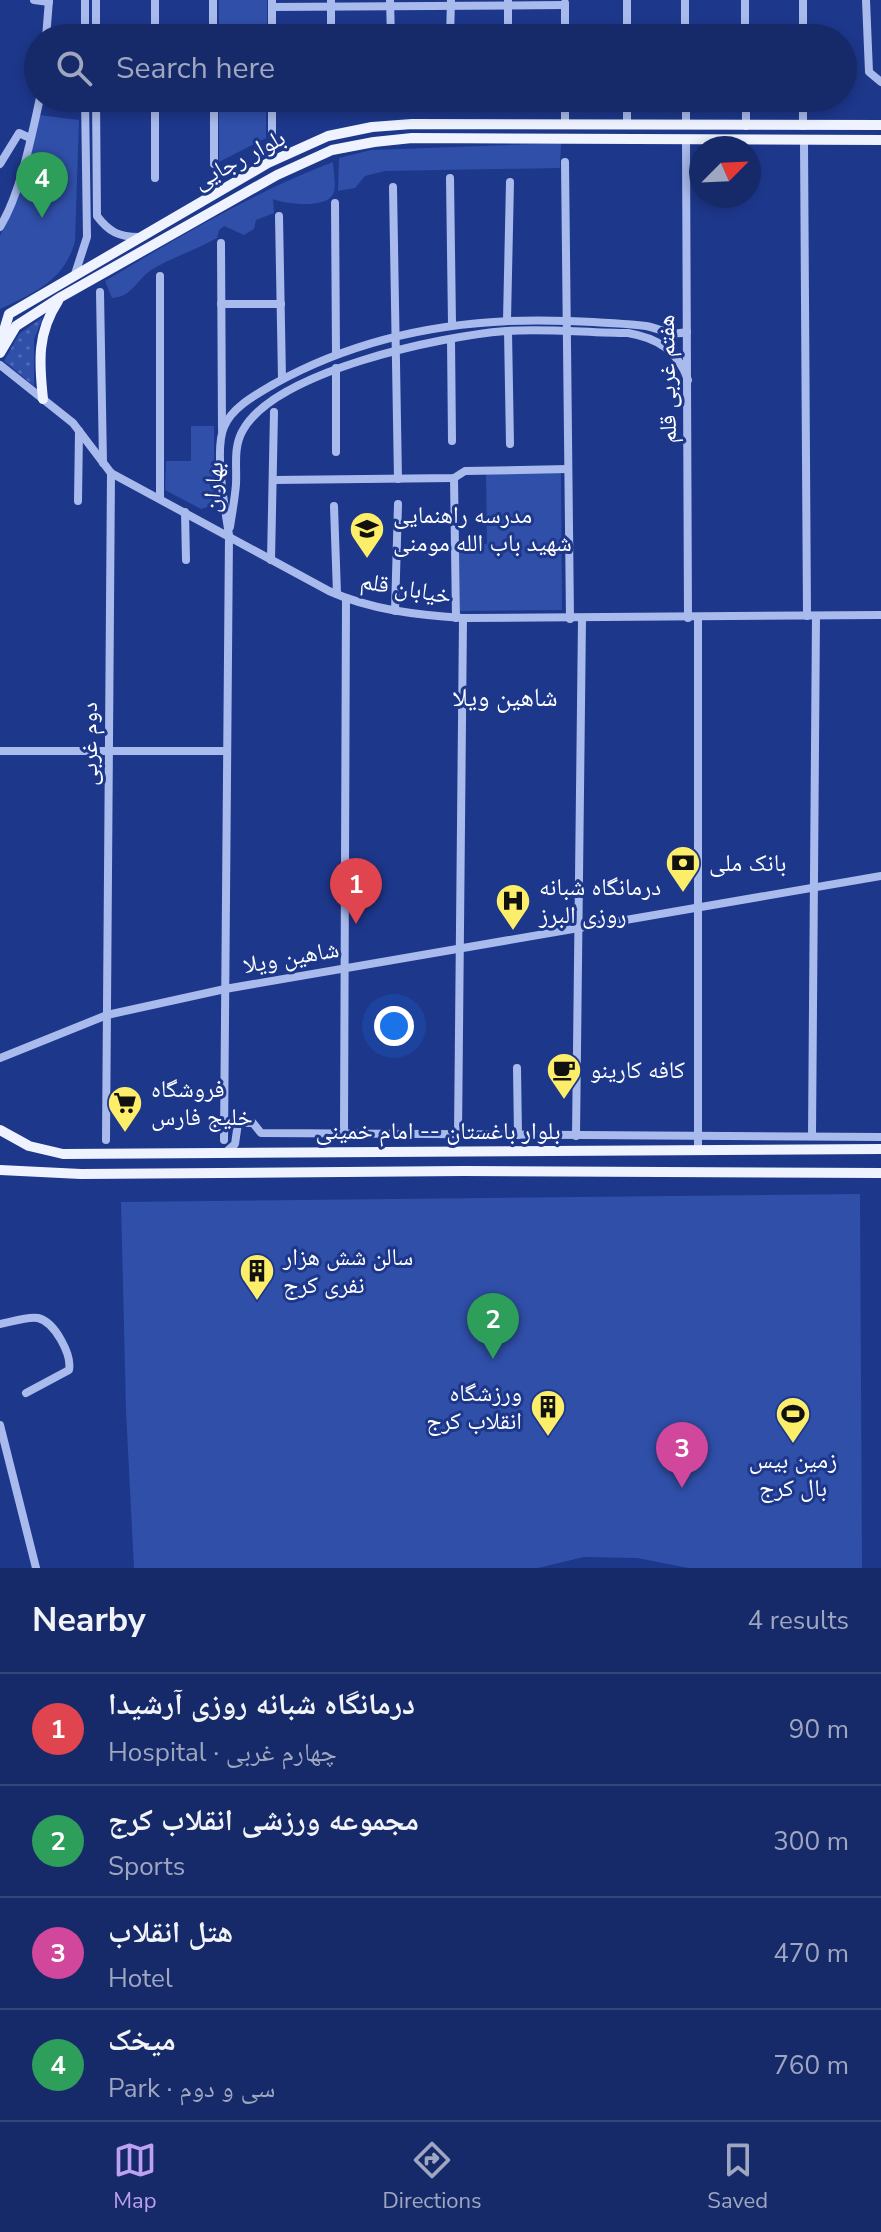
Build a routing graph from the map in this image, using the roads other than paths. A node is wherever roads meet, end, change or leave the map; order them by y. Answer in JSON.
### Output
{"nodes":[{"id":1,"x":34,"y":0,"type":"edge"},
{"id":2,"x":85,"y":0,"type":"edge"},
{"id":3,"x":96,"y":0,"type":"edge"},
{"id":4,"x":155,"y":0,"type":"edge"},
{"id":5,"x":213,"y":0,"type":"edge"},
{"id":6,"x":627,"y":0,"type":"edge"},
{"id":7,"x":685,"y":0,"type":"edge"},
{"id":8,"x":745,"y":0,"type":"edge"},
{"id":9,"x":803,"y":0,"type":"edge"},
{"id":10,"x":866,"y":0,"type":"edge"},
{"id":11,"x":49,"y":1,"type":"edge"},
{"id":12,"x":272,"y":3,"type":"edge"},
{"id":13,"x":331,"y":3,"type":"edge"},
{"id":14,"x":390,"y":3,"type":"edge"},
{"id":15,"x":451,"y":3,"type":"edge"},
{"id":16,"x":508,"y":3,"type":"edge"},
{"id":17,"x":565,"y":3,"type":"edge"},
{"id":18,"x":47,"y":24,"type":"edge"},
{"id":19,"x":85,"y":24,"type":"edge"},
{"id":20,"x":96,"y":24,"type":"edge"},
{"id":21,"x":155,"y":24,"type":"edge"},
{"id":22,"x":213,"y":24,"type":"edge"},
{"id":23,"x":272,"y":24,"type":"edge"},
{"id":24,"x":331,"y":24,"type":"edge"},
{"id":25,"x":391,"y":24,"type":"edge"},
{"id":26,"x":450,"y":24,"type":"edge"},
{"id":27,"x":508,"y":24,"type":"edge"},
{"id":28,"x":565,"y":24,"type":"edge"},
{"id":29,"x":627,"y":24,"type":"edge"},
{"id":30,"x":685,"y":24,"type":"edge"},
{"id":31,"x":745,"y":24,"type":"edge"},
{"id":32,"x":803,"y":24,"type":"edge"},
{"id":33,"x":881,"y":82,"type":"edge"},
{"id":34,"x":36,"y":112,"type":"edge"},
{"id":35,"x":85,"y":112,"type":"edge"},
{"id":36,"x":96,"y":112,"type":"edge"},
{"id":37,"x":155,"y":112,"type":"edge"},
{"id":38,"x":214,"y":112,"type":"edge"},
{"id":39,"x":272,"y":112,"type":"edge"},
{"id":40,"x":565,"y":112,"type":"edge"},
{"id":41,"x":627,"y":112,"type":"edge"},
{"id":42,"x":686,"y":112,"type":"edge"},
{"id":43,"x":746,"y":112,"type":"edge"},
{"id":44,"x":803,"y":112,"type":"edge"},
{"id":45,"x":881,"y":115,"type":"edge"},
{"id":46,"x":565,"y":125,"type":"junction"},
{"id":47,"x":627,"y":125,"type":"junction"},
{"id":48,"x":686,"y":125,"type":"junction"},
{"id":49,"x":881,"y":125,"type":"edge"},
{"id":50,"x":746,"y":126,"type":"junction"},
{"id":51,"x":803,"y":126,"type":"junction"},
{"id":52,"x":868,"y":126,"type":"junction"},
{"id":53,"x":272,"y":134,"type":"dead end"},
{"id":54,"x":328,"y":136,"type":"junction"},
{"id":55,"x":30,"y":138,"type":"junction"},
{"id":56,"x":686,"y":140,"type":"junction"},
{"id":57,"x":881,"y":140,"type":"edge"},
{"id":58,"x":804,"y":142,"type":"junction"},
{"id":59,"x":332,"y":150,"type":"junction"},
{"id":60,"x":565,"y":162,"type":"dead end"},
{"id":61,"x":0,"y":164,"type":"edge"},
{"id":62,"x":214,"y":164,"type":"dead end"},
{"id":63,"x":155,"y":178,"type":"dead end"},
{"id":64,"x":450,"y":178,"type":"dead end"},
{"id":65,"x":510,"y":182,"type":"dead end"},
{"id":66,"x":393,"y":187,"type":"dead end"},
{"id":67,"x":335,"y":203,"type":"dead end"},
{"id":68,"x":279,"y":216,"type":"dead end"},
{"id":69,"x":0,"y":227,"type":"edge"},
{"id":70,"x":140,"y":237,"type":"junction"},
{"id":71,"x":221,"y":243,"type":"dead end"},
{"id":72,"x":75,"y":274,"type":"junction"},
{"id":73,"x":160,"y":276,"type":"dead end"},
{"id":74,"x":100,"y":292,"type":"dead end"},
{"id":75,"x":61,"y":297,"type":"junction"},
{"id":76,"x":221,"y":304,"type":"junction"},
{"id":77,"x":281,"y":304,"type":"junction"},
{"id":78,"x":4,"y":316,"type":"edge"},
{"id":79,"x":507,"y":320,"type":"junction"},
{"id":80,"x":566,"y":321,"type":"junction"},
{"id":81,"x":452,"y":324,"type":"junction"},
{"id":82,"x":16,"y":326,"type":"junction"},
{"id":83,"x":508,"y":331,"type":"junction"},
{"id":84,"x":566,"y":332,"type":"junction"},
{"id":85,"x":687,"y":332,"type":"junction"},
{"id":86,"x":396,"y":337,"type":"junction"},
{"id":87,"x":451,"y":339,"type":"junction"},
{"id":88,"x":0,"y":344,"type":"edge"},
{"id":89,"x":396,"y":351,"type":"junction"},
{"id":90,"x":0,"y":353,"type":"edge"},
{"id":91,"x":336,"y":353,"type":"junction"},
{"id":92,"x":0,"y":365,"type":"edge"},
{"id":93,"x":336,"y":368,"type":"junction"},
{"id":94,"x":282,"y":379,"type":"junction"},
{"id":95,"x":688,"y":380,"type":"junction"},
{"id":96,"x":43,"y":399,"type":"junction"},
{"id":97,"x":274,"y":412,"type":"dead end"},
{"id":98,"x":79,"y":430,"type":"junction"},
{"id":99,"x":222,"y":435,"type":"junction"},
{"id":100,"x":452,"y":441,"type":"dead end"},
{"id":101,"x":510,"y":444,"type":"dead end"},
{"id":102,"x":336,"y":452,"type":"dead end"},
{"id":103,"x":103,"y":464,"type":"junction"},
{"id":104,"x":568,"y":469,"type":"junction"},
{"id":105,"x":111,"y":473,"type":"junction"},
{"id":106,"x":454,"y":478,"type":"junction"},
{"id":107,"x":398,"y":479,"type":"junction"},
{"id":108,"x":274,"y":480,"type":"junction"},
{"id":109,"x":222,"y":486,"type":"junction"},
{"id":110,"x":236,"y":486,"type":"junction"},
{"id":111,"x":160,"y":498,"type":"junction"},
{"id":112,"x":78,"y":501,"type":"dead end"},
{"id":113,"x":398,"y":504,"type":"dead end"},
{"id":114,"x":334,"y":506,"type":"dead end"},
{"id":115,"x":185,"y":512,"type":"junction"},
{"id":116,"x":229,"y":535,"type":"junction"},
{"id":117,"x":186,"y":560,"type":"dead end"},
{"id":118,"x":271,"y":560,"type":"junction"},
{"id":119,"x":342,"y":596,"type":"junction"},
{"id":120,"x":395,"y":611,"type":"junction"},
{"id":121,"x":881,"y":615,"type":"edge"},
{"id":122,"x":812,"y":616,"type":"junction"},
{"id":123,"x":459,"y":618,"type":"junction"},
{"id":124,"x":693,"y":618,"type":"junction"},
{"id":125,"x":570,"y":619,"type":"junction"},
{"id":126,"x":582,"y":619,"type":"junction"},
{"id":127,"x":0,"y":751,"type":"edge"},
{"id":128,"x":109,"y":751,"type":"junction"},
{"id":129,"x":227,"y":751,"type":"junction"},
{"id":130,"x":881,"y":876,"type":"edge"},
{"id":131,"x":814,"y":888,"type":"junction"},
{"id":132,"x":698,"y":909,"type":"junction"},
{"id":133,"x":579,"y":930,"type":"junction"},
{"id":134,"x":460,"y":948,"type":"junction"},
{"id":135,"x":345,"y":968,"type":"junction"},
{"id":136,"x":225,"y":989,"type":"junction"},
{"id":137,"x":107,"y":1015,"type":"junction"},
{"id":138,"x":0,"y":1058,"type":"edge"},
{"id":139,"x":517,"y":1068,"type":"dead end"},
{"id":140,"x":2,"y":1130,"type":"edge"},
{"id":141,"x":344,"y":1135,"type":"junction"},
{"id":142,"x":430,"y":1135,"type":"junction"},
{"id":143,"x":458,"y":1135,"type":"junction"},
{"id":144,"x":518,"y":1135,"type":"junction"},
{"id":145,"x":576,"y":1136,"type":"junction"},
{"id":146,"x":698,"y":1136,"type":"junction"},
{"id":147,"x":812,"y":1136,"type":"junction"},
{"id":148,"x":881,"y":1137,"type":"edge"},
{"id":149,"x":106,"y":1140,"type":"dead end"},
{"id":150,"x":224,"y":1140,"type":"dead end"},
{"id":151,"x":881,"y":1149,"type":"edge"},
{"id":152,"x":430,"y":1150,"type":"junction"},
{"id":153,"x":334,"y":1151,"type":"junction"},
{"id":154,"x":365,"y":1151,"type":"junction"},
{"id":155,"x":698,"y":1151,"type":"junction"},
{"id":156,"x":767,"y":1151,"type":"junction"},
{"id":157,"x":784,"y":1151,"type":"junction"},
{"id":158,"x":225,"y":1153,"type":"junction"},
{"id":159,"x":0,"y":1170,"type":"edge"},
{"id":160,"x":365,"y":1172,"type":"junction"},
{"id":161,"x":765,"y":1172,"type":"junction"},
{"id":162,"x":786,"y":1172,"type":"junction"},
{"id":163,"x":335,"y":1173,"type":"junction"},
{"id":164,"x":879,"y":1174,"type":"edge"},
{"id":165,"x":0,"y":1324,"type":"edge"},
{"id":166,"x":26,"y":1393,"type":"dead end"},
{"id":167,"x":0,"y":1425,"type":"edge"},
{"id":168,"x":36,"y":1568,"type":"edge"}],
"edges":[{"from":1,"to":11,"type":"street"},
{"from":2,"to":19,"type":"street"},
{"from":3,"to":20,"type":"street"},
{"from":4,"to":21,"type":"street"},
{"from":5,"to":22,"type":"street"},
{"from":6,"to":29,"type":"street"},
{"from":7,"to":30,"type":"street"},
{"from":8,"to":31,"type":"street"},
{"from":9,"to":32,"type":"street"},
{"from":10,"to":33,"type":"street"},
{"from":11,"to":18,"type":"street"},
{"from":12,"to":13,"type":"street"},
{"from":12,"to":23,"type":"street"},
{"from":13,"to":14,"type":"street"},
{"from":13,"to":24,"type":"street"},
{"from":14,"to":15,"type":"street"},
{"from":14,"to":25,"type":"street"},
{"from":15,"to":16,"type":"street"},
{"from":15,"to":26,"type":"street"},
{"from":16,"to":17,"type":"street"},
{"from":16,"to":27,"type":"street"},
{"from":17,"to":28,"type":"street"},
{"from":34,"to":55,"type":"street"},
{"from":35,"to":72,"type":"street"},
{"from":36,"to":70,"type":"street"},
{"from":37,"to":63,"type":"street"},
{"from":38,"to":62,"type":"street"},
{"from":39,"to":53,"type":"street"},
{"from":40,"to":46,"type":"street"},
{"from":41,"to":47,"type":"street"},
{"from":42,"to":48,"type":"street"},
{"from":43,"to":50,"type":"street"},
{"from":44,"to":51,"type":"street"},
{"from":45,"to":52,"type":"street"},
{"from":46,"to":47,"type":"main road","name":"بلوار رجایی"},
{"from":46,"to":54,"type":"main road","name":"بلوار رجایی"},
{"from":47,"to":48,"type":"main road","name":"بلوار رجایی"},
{"from":48,"to":50,"type":"main road","name":"بلوار رجایی"},
{"from":49,"to":52,"type":"main road","name":"بلوار رجایی"},
{"from":50,"to":51,"type":"main road","name":"بلوار رجایی"},
{"from":51,"to":52,"type":"main road","name":"بلوار رجایی"},
{"from":54,"to":59,"type":"main road"},
{"from":54,"to":70,"type":"main road","name":"بلوار رجایی"},
{"from":55,"to":61,"type":"street"},
{"from":55,"to":69,"type":"street"},
{"from":56,"to":58,"type":"main road","name":"بلوار رجایی"},
{"from":56,"to":59,"type":"main road","name":"بلوار رجایی"},
{"from":56,"to":85,"type":"street","name":"هفتم غربی قلم"},
{"from":57,"to":58,"type":"main road","name":"بلوار رجایی"},
{"from":58,"to":122,"type":"street"},
{"from":59,"to":75,"type":"main road","name":"بلوار رجایی"},
{"from":60,"to":80,"type":"street"},
{"from":64,"to":81,"type":"street"},
{"from":65,"to":79,"type":"street"},
{"from":66,"to":86,"type":"street"},
{"from":67,"to":91,"type":"street"},
{"from":68,"to":77,"type":"street"},
{"from":70,"to":72,"type":"main road","name":"بلوار رجایی"},
{"from":71,"to":76,"type":"street"},
{"from":72,"to":78,"type":"main road","name":"بلوار رجایی"},
{"from":73,"to":111,"type":"street"},
{"from":74,"to":103,"type":"street"},
{"from":75,"to":82,"type":"main road","name":"بلوار رجایی"},
{"from":75,"to":96,"type":"main road"},
{"from":76,"to":77,"type":"street"},
{"from":76,"to":99,"type":"street"},
{"from":77,"to":94,"type":"street"},
{"from":78,"to":82,"type":"main road"},
{"from":78,"to":88,"type":"main road"},
{"from":79,"to":80,"type":"street","name":"بهاران"},
{"from":79,"to":81,"type":"street","name":"بهاران"},
{"from":80,"to":84,"type":"street"},
{"from":80,"to":85,"type":"street","name":"بهاران"},
{"from":81,"to":86,"type":"street","name":"بهاران"},
{"from":82,"to":90,"type":"main road","name":"بلوار رجایی"},
{"from":83,"to":84,"type":"street","name":"بهاران"},
{"from":83,"to":87,"type":"street","name":"بهاران"},
{"from":83,"to":101,"type":"street"},
{"from":84,"to":95,"type":"street","name":"بهاران"},
{"from":84,"to":104,"type":"street"},
{"from":85,"to":95,"type":"street","name":"هفتم غربی قلم"},
{"from":86,"to":89,"type":"street"},
{"from":86,"to":91,"type":"street","name":"بهاران"},
{"from":87,"to":89,"type":"street","name":"بهاران"},
{"from":87,"to":100,"type":"street"},
{"from":89,"to":93,"type":"street","name":"بهاران"},
{"from":89,"to":107,"type":"street"},
{"from":91,"to":94,"type":"street","name":"بهاران"},
{"from":92,"to":96,"type":"street","name":"خیابان قلم"},
{"from":93,"to":102,"type":"street"},
{"from":93,"to":110,"type":"street","name":"بهاران"},
{"from":94,"to":99,"type":"street","name":"بهاران"},
{"from":95,"to":124,"type":"street","name":"هفتم غربی قلم"},
{"from":96,"to":98,"type":"street","name":"خیابان قلم"},
{"from":97,"to":108,"type":"street"},
{"from":98,"to":103,"type":"street","name":"خیابان قلم"},
{"from":98,"to":112,"type":"street"},
{"from":99,"to":109,"type":"street","name":"بهاران"},
{"from":103,"to":105,"type":"street","name":"خیابان قلم"},
{"from":104,"to":106,"type":"street"},
{"from":104,"to":125,"type":"street"},
{"from":105,"to":111,"type":"street","name":"خیابان قلم"},
{"from":105,"to":128,"type":"street","name":"دوم غربی"},
{"from":106,"to":107,"type":"street"},
{"from":106,"to":123,"type":"street"},
{"from":107,"to":108,"type":"street"},
{"from":108,"to":118,"type":"street"},
{"from":109,"to":110,"type":"street"},
{"from":109,"to":116,"type":"street","name":"بهاران"},
{"from":110,"to":116,"type":"street","name":"بهاران"},
{"from":111,"to":115,"type":"street","name":"خیابان قلم"},
{"from":113,"to":120,"type":"street"},
{"from":114,"to":119,"type":"street"},
{"from":115,"to":116,"type":"street","name":"خیابان قلم"},
{"from":115,"to":117,"type":"street"},
{"from":116,"to":118,"type":"street","name":"خیابان قلم"},
{"from":116,"to":129,"type":"street"},
{"from":118,"to":119,"type":"street","name":"خیابان قلم"},
{"from":119,"to":120,"type":"street","name":"خیابان قلم"},
{"from":119,"to":135,"type":"street"},
{"from":120,"to":123,"type":"street","name":"خیابان قلم"},
{"from":121,"to":122,"type":"street","name":"خیابان قلم"},
{"from":122,"to":124,"type":"street","name":"خیابان قلم"},
{"from":122,"to":131,"type":"street"},
{"from":123,"to":125,"type":"street","name":"خیابان قلم"},
{"from":123,"to":134,"type":"street"},
{"from":124,"to":126,"type":"street","name":"خیابان قلم"},
{"from":124,"to":132,"type":"street","name":"هفتم غربی قلم"},
{"from":125,"to":126,"type":"street","name":"خیابان قلم"},
{"from":126,"to":133,"type":"street"},
{"from":127,"to":128,"type":"street"},
{"from":128,"to":129,"type":"street"},
{"from":128,"to":137,"type":"street","name":"دوم غربی"},
{"from":129,"to":136,"type":"street"},
{"from":130,"to":131,"type":"street","name":"شاهین ویلا"},
{"from":131,"to":132,"type":"street","name":"شاهین ویلا"},
{"from":131,"to":147,"type":"street"},
{"from":132,"to":133,"type":"street","name":"شاهین ویلا"},
{"from":132,"to":146,"type":"street","name":"هفتم غربی قلم"},
{"from":133,"to":134,"type":"street","name":"شاهین ویلا"},
{"from":133,"to":145,"type":"street"},
{"from":134,"to":135,"type":"street","name":"شاهین ویلا"},
{"from":134,"to":143,"type":"street"},
{"from":135,"to":136,"type":"street","name":"شاهین ویلا"},
{"from":135,"to":141,"type":"street"},
{"from":136,"to":137,"type":"street","name":"شاهین ویلا"},
{"from":136,"to":150,"type":"street"},
{"from":137,"to":138,"type":"street","name":"شاهین ویلا"},
{"from":137,"to":149,"type":"street","name":"دوم غربی"},
{"from":139,"to":144,"type":"street"},
{"from":140,"to":158,"type":"main road","name":"بلوار باغستان -- امام خمینی"},
{"from":141,"to":142,"type":"street"},
{"from":141,"to":158,"type":"street"},
{"from":142,"to":143,"type":"street"},
{"from":142,"to":152,"type":"street"},
{"from":143,"to":144,"type":"street"},
{"from":144,"to":145,"type":"street"},
{"from":145,"to":146,"type":"street"},
{"from":146,"to":147,"type":"street"},
{"from":146,"to":155,"type":"street","name":"هفتم غربی قلم"},
{"from":147,"to":148,"type":"street"},
{"from":151,"to":157,"type":"main road","name":"بلوار باغستان -- امام خمینی"},
{"from":152,"to":154,"type":"main road","name":"بلوار باغستان -- امام خمینی"},
{"from":152,"to":155,"type":"main road","name":"بلوار باغستان -- امام خمینی"},
{"from":153,"to":154,"type":"main road","name":"بلوار باغستان -- امام خمینی"},
{"from":153,"to":158,"type":"main road","name":"بلوار باغستان -- امام خمینی"},
{"from":153,"to":163,"type":"main road"},
{"from":154,"to":160,"type":"main road"},
{"from":155,"to":156,"type":"main road","name":"بلوار باغستان -- امام خمینی"},
{"from":156,"to":157,"type":"main road","name":"بلوار باغستان -- امام خمینی"},
{"from":156,"to":161,"type":"main road"},
{"from":157,"to":162,"type":"main road"},
{"from":159,"to":163,"type":"main road","name":"بلوار باغستان -- امام خمینی"},
{"from":160,"to":161,"type":"main road","name":"بلوار باغستان -- امام خمینی"},
{"from":160,"to":163,"type":"main road","name":"بلوار باغستان -- امام خمینی"},
{"from":161,"to":162,"type":"main road","name":"بلوار باغستان -- امام خمینی"},
{"from":162,"to":164,"type":"main road","name":"بلوار باغستان -- امام خمینی"},
{"from":165,"to":166,"type":"street"},
{"from":167,"to":168,"type":"street"}]}
